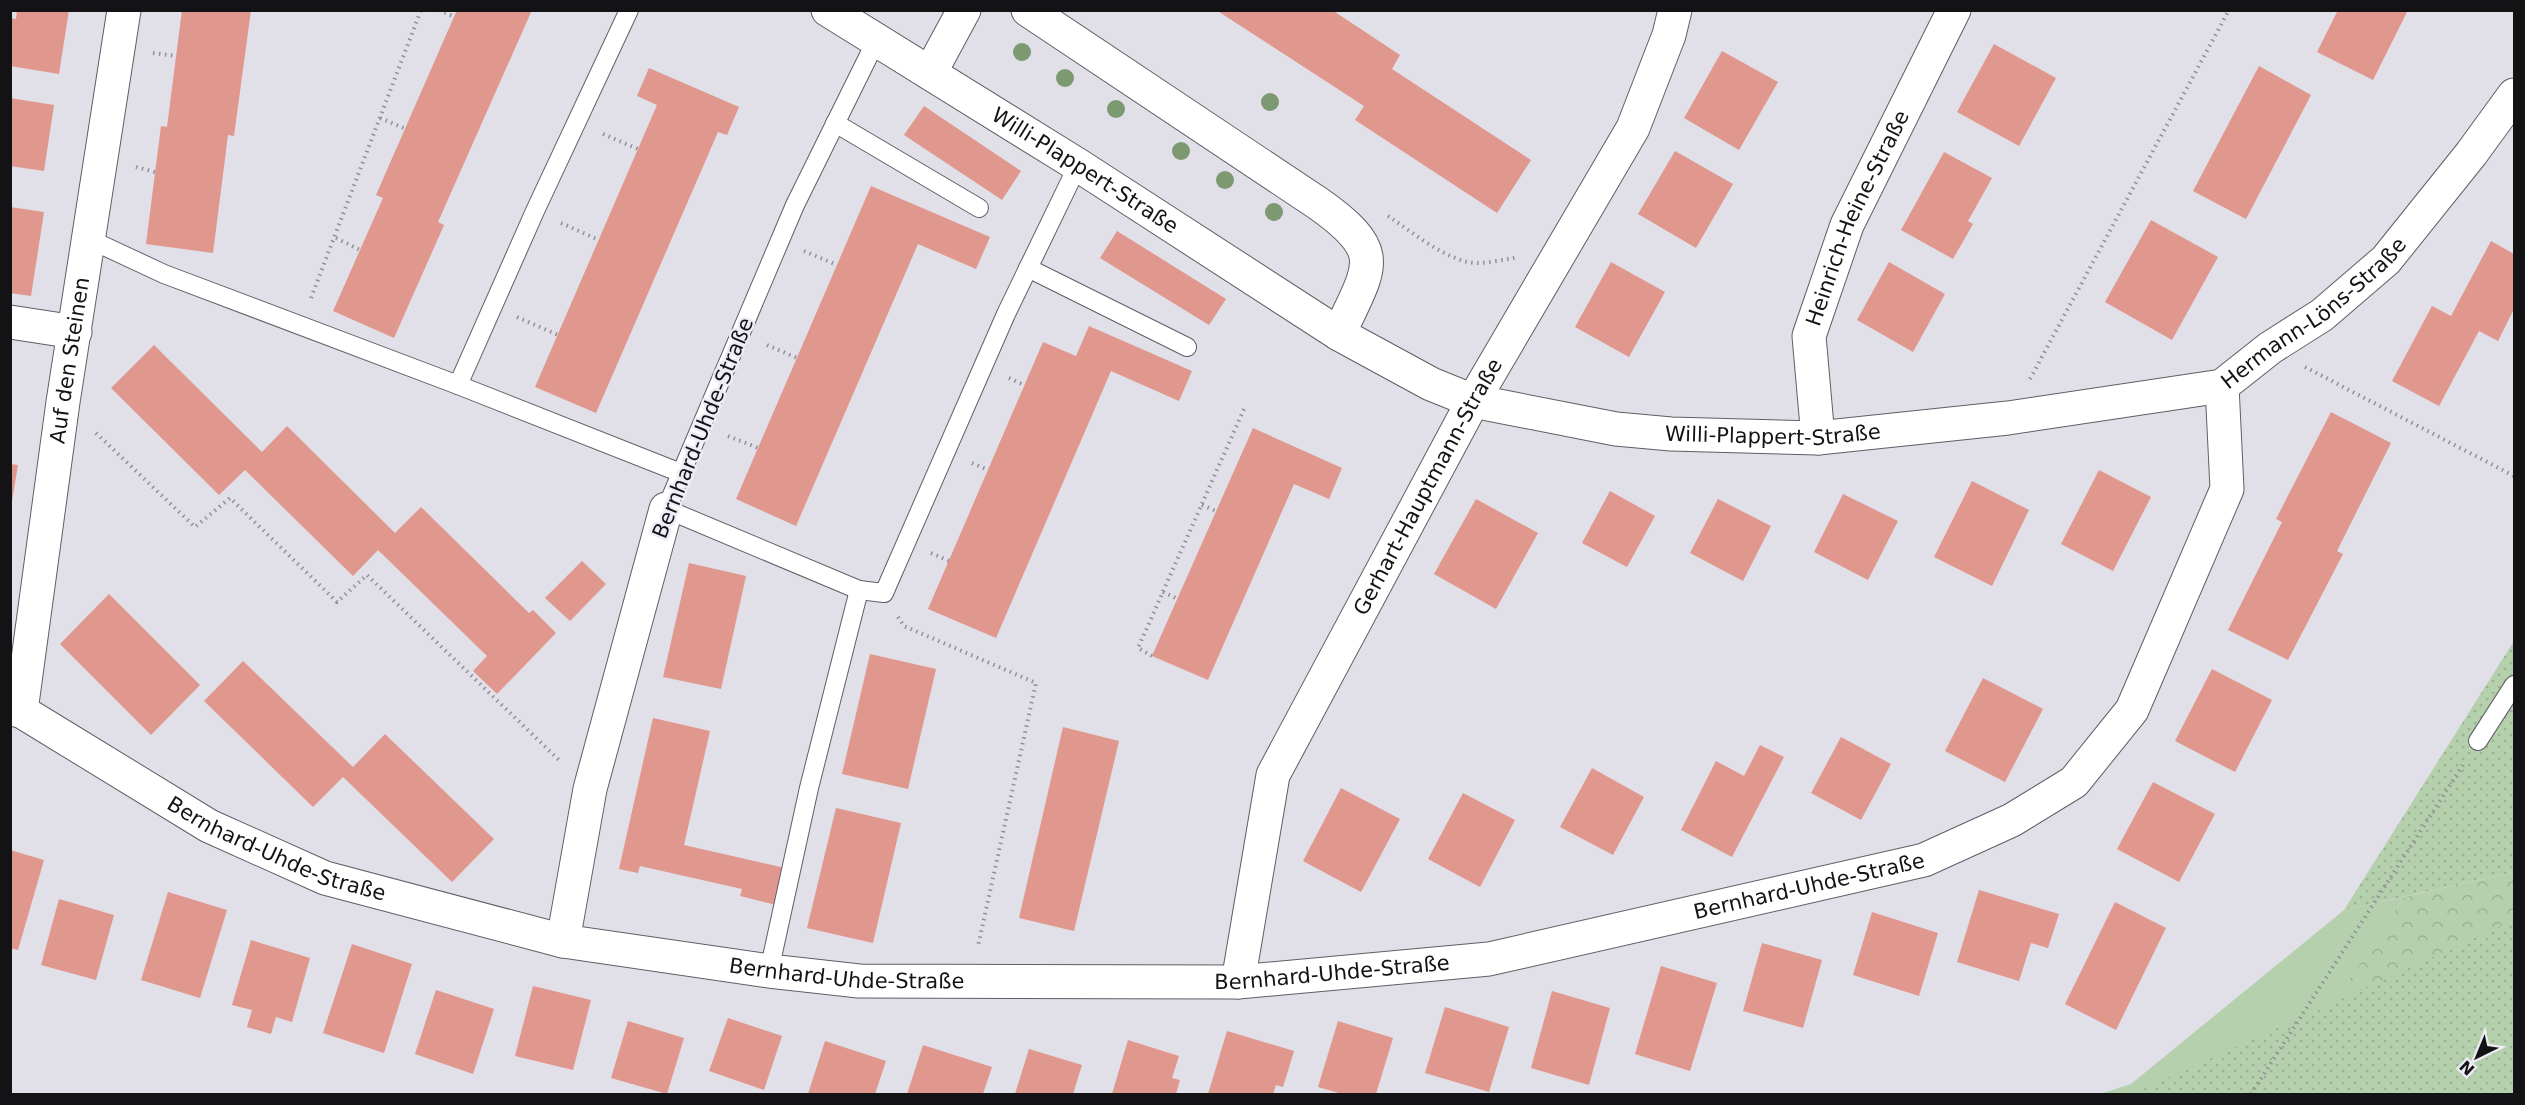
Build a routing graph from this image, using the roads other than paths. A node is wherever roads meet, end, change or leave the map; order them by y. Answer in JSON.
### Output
{"nodes":[{"id":1,"x":124,"y":10,"type":"edge"},
{"id":2,"x":629,"y":10,"type":"edge"},
{"id":3,"x":828,"y":10,"type":"edge"},
{"id":4,"x":964,"y":10,"type":"edge"},
{"id":5,"x":1028,"y":10,"type":"edge"},
{"id":6,"x":1675,"y":10,"type":"edge"},
{"id":7,"x":1954,"y":10,"type":"edge"},
{"id":8,"x":876,"y":41,"type":"junction"},
{"id":9,"x":930,"y":73,"type":"junction"},
{"id":10,"x":2514,"y":95,"type":"edge"},
{"id":11,"x":835,"y":123,"type":"junction"},
{"id":12,"x":1077,"y":165,"type":"junction"},
{"id":13,"x":979,"y":208,"type":"dead end"},
{"id":14,"x":89,"y":239,"type":"junction"},
{"id":15,"x":1028,"y":268,"type":"junction"},
{"id":16,"x":10,"y":322,"type":"edge"},
{"id":17,"x":75,"y":332,"type":"junction"},
{"id":18,"x":1339,"y":334,"type":"junction"},
{"id":19,"x":1187,"y":347,"type":"dead end"},
{"id":20,"x":458,"y":385,"type":"junction"},
{"id":21,"x":2222,"y":386,"type":"junction"},
{"id":22,"x":1473,"y":401,"type":"junction"},
{"id":23,"x":1818,"y":438,"type":"junction"},
{"id":24,"x":681,"y":473,"type":"junction"},
{"id":25,"x":666,"y":509,"type":"junction"},
{"id":26,"x":859,"y":590,"type":"junction"},
{"id":27,"x":2514,"y":685,"type":"edge"},
{"id":28,"x":16,"y":710,"type":"edge"},
{"id":29,"x":2478,"y":741,"type":"road end"},
{"id":30,"x":2073,"y":782,"type":"joint"},
{"id":31,"x":564,"y":941,"type":"junction"},
{"id":32,"x":769,"y":971,"type":"junction"},
{"id":33,"x":1238,"y":982,"type":"junction"}],
"edges":[{"from":1,"to":14,"type":"street","name":"Auf den Steinen"},
{"from":2,"to":20,"type":"lane"},
{"from":3,"to":8,"type":"street","name":"Willi-Plappert-Straße"},
{"from":4,"to":9,"type":"street"},
{"from":5,"to":18,"type":"street"},
{"from":6,"to":22,"type":"street","name":"Gerhart-Hauptmann-Straße"},
{"from":7,"to":23,"type":"street","name":"Heinrich-Heine-Straße"},
{"from":8,"to":9,"type":"street","name":"Willi-Plappert-Straße"},
{"from":8,"to":11,"type":"lane","name":"Bernhard-Uhde-Straße"},
{"from":9,"to":12,"type":"street","name":"Willi-Plappert-Straße"},
{"from":10,"to":21,"type":"street","name":"Hermann-Löns-Straße"},
{"from":11,"to":13,"type":"lane"},
{"from":11,"to":24,"type":"lane","name":"Bernhard-Uhde-Straße"},
{"from":12,"to":15,"type":"lane"},
{"from":12,"to":18,"type":"street","name":"Willi-Plappert-Straße"},
{"from":14,"to":17,"type":"street","name":"Auf den Steinen"},
{"from":14,"to":20,"type":"lane"},
{"from":15,"to":19,"type":"lane"},
{"from":15,"to":26,"type":"lane"},
{"from":16,"to":17,"type":"street"},
{"from":17,"to":28,"type":"street","name":"Auf den Steinen"},
{"from":18,"to":22,"type":"street","name":"Willi-Plappert-Straße"},
{"from":20,"to":24,"type":"lane"},
{"from":21,"to":23,"type":"street","name":"Willi-Plappert-Straße"},
{"from":21,"to":30,"type":"street","name":"Hermann-Löns-Straße"},
{"from":22,"to":23,"type":"street","name":"Willi-Plappert-Straße"},
{"from":22,"to":33,"type":"street","name":"Gerhart-Hauptmann-Straße"},
{"from":24,"to":25,"type":"lane","name":"Bernhard-Uhde-Straße"},
{"from":25,"to":26,"type":"lane"},
{"from":25,"to":31,"type":"street","name":"Bernhard-Uhde-Straße"},
{"from":26,"to":32,"type":"lane"},
{"from":27,"to":29,"type":"lane"},
{"from":28,"to":31,"type":"street","name":"Bernhard-Uhde-Straße"},
{"from":30,"to":33,"type":"street","name":"Bernhard-Uhde-Straße"},
{"from":31,"to":32,"type":"street","name":"Bernhard-Uhde-Straße"},
{"from":32,"to":33,"type":"street","name":"Bernhard-Uhde-Straße"}]}
